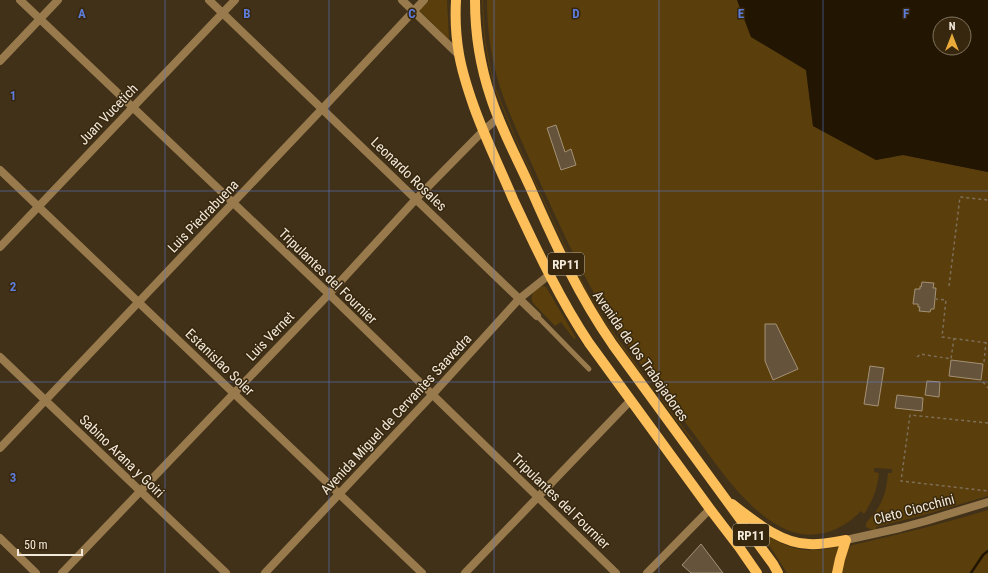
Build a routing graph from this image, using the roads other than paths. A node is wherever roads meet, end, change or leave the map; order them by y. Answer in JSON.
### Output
{"nodes":[{"id":1,"x":20,"y":0,"type":"edge"},
{"id":2,"x":58,"y":0,"type":"edge"},
{"id":3,"x":208,"y":0,"type":"edge"},
{"id":4,"x":235,"y":0,"type":"edge"},
{"id":5,"x":402,"y":0,"type":"edge"},
{"id":6,"x":424,"y":0,"type":"edge"},
{"id":7,"x":456,"y":0,"type":"edge"},
{"id":8,"x":475,"y":0,"type":"edge"},
{"id":9,"x":414,"y":11,"type":"junction"},
{"id":10,"x":222,"y":13,"type":"junction"},
{"id":11,"x":40,"y":18,"type":"junction"},
{"id":12,"x":459,"y":54,"type":"junction"},
{"id":13,"x":0,"y":61,"type":"edge"},
{"id":14,"x":133,"y":107,"type":"junction"},
{"id":15,"x":322,"y":109,"type":"junction"},
{"id":16,"x":498,"y":118,"type":"junction"},
{"id":17,"x":483,"y":131,"type":"junction"},
{"id":18,"x":0,"y":170,"type":"edge"},
{"id":19,"x":416,"y":199,"type":"junction"},
{"id":20,"x":234,"y":203,"type":"junction"},
{"id":21,"x":38,"y":207,"type":"junction"},
{"id":22,"x":0,"y":247,"type":"edge"},
{"id":23,"x":549,"y":275,"type":"junction"},
{"id":24,"x":329,"y":294,"type":"junction"},
{"id":25,"x":519,"y":299,"type":"junction"},
{"id":26,"x":138,"y":302,"type":"junction"},
{"id":27,"x":537,"y":316,"type":"joint"},
{"id":28,"x":0,"y":357,"type":"edge"},
{"id":29,"x":589,"y":369,"type":"dead end"},
{"id":30,"x":234,"y":393,"type":"junction"},
{"id":31,"x":432,"y":395,"type":"junction"},
{"id":32,"x":45,"y":400,"type":"junction"},
{"id":33,"x":630,"y":401,"type":"junction"},
{"id":34,"x":0,"y":448,"type":"edge"},
{"id":35,"x":140,"y":491,"type":"junction"},
{"id":36,"x":339,"y":494,"type":"junction"},
{"id":37,"x":538,"y":497,"type":"junction"},
{"id":38,"x":723,"y":497,"type":"junction"},
{"id":39,"x":988,"y":502,"type":"edge"},
{"id":40,"x":710,"y":509,"type":"junction"},
{"id":41,"x":0,"y":538,"type":"edge"},
{"id":42,"x":846,"y":540,"type":"junction"},
{"id":43,"x":36,"y":573,"type":"edge"},
{"id":44,"x":62,"y":573,"type":"edge"},
{"id":45,"x":226,"y":573,"type":"edge"},
{"id":46,"x":265,"y":573,"type":"edge"},
{"id":47,"x":422,"y":573,"type":"edge"},
{"id":48,"x":465,"y":573,"type":"edge"},
{"id":49,"x":616,"y":573,"type":"edge"},
{"id":50,"x":647,"y":573,"type":"edge"},
{"id":51,"x":757,"y":573,"type":"edge"},
{"id":52,"x":778,"y":573,"type":"edge"},
{"id":53,"x":837,"y":573,"type":"edge"}],
"edges":[{"from":1,"to":11,"type":"street","name":"Tripulantes del Fournier"},
{"from":2,"to":11,"type":"street"},
{"from":3,"to":10,"type":"street","name":"Leonardo Rosales"},
{"from":4,"to":10,"type":"street","name":"Juan Vucetich"},
{"from":5,"to":9,"type":"street"},
{"from":6,"to":9,"type":"street","name":"Luis Piedrabuena"},
{"from":7,"to":12,"type":"main road","number":"RP11"},
{"from":8,"to":16,"type":"main road","name":"Avenida de los Trabajadores","number":"RP11"},
{"from":9,"to":12,"type":"street"},
{"from":9,"to":15,"type":"street","name":"Luis Piedrabuena"},
{"from":10,"to":14,"type":"street","name":"Juan Vucetich"},
{"from":10,"to":15,"type":"street","name":"Leonardo Rosales"},
{"from":11,"to":13,"type":"street"},
{"from":11,"to":14,"type":"street","name":"Tripulantes del Fournier"},
{"from":12,"to":17,"type":"main road","number":"RP11"},
{"from":14,"to":20,"type":"street","name":"Tripulantes del Fournier"},
{"from":14,"to":21,"type":"street","name":"Juan Vucetich"},
{"from":15,"to":19,"type":"street","name":"Leonardo Rosales"},
{"from":15,"to":20,"type":"street","name":"Luis Piedrabuena"},
{"from":16,"to":17,"type":"street","name":"Luis Vernet"},
{"from":16,"to":38,"type":"main road","name":"Avenida de los Trabajadores","number":"RP11"},
{"from":17,"to":19,"type":"street","name":"Luis Vernet"},
{"from":17,"to":23,"type":"main road","number":"RP11"},
{"from":18,"to":21,"type":"street","name":"Estanislao Soler"},
{"from":19,"to":24,"type":"street","name":"Luis Vernet"},
{"from":19,"to":25,"type":"street","name":"Leonardo Rosales"},
{"from":20,"to":24,"type":"street","name":"Tripulantes del Fournier"},
{"from":20,"to":26,"type":"street","name":"Luis Piedrabuena"},
{"from":21,"to":22,"type":"street","name":"Juan Vucetich"},
{"from":21,"to":26,"type":"street","name":"Estanislao Soler"},
{"from":23,"to":25,"type":"street","name":"Avenida Miguel de Cervantes Saavedra"},
{"from":23,"to":33,"type":"main road","number":"RP11"},
{"from":24,"to":30,"type":"street","name":"Luis Vernet"},
{"from":24,"to":31,"type":"street","name":"Tripulantes del Fournier"},
{"from":25,"to":27,"type":"street","name":"Leonardo Rosales"},
{"from":25,"to":31,"type":"street","name":"Avenida Miguel de Cervantes Saavedra"},
{"from":26,"to":30,"type":"street","name":"Estanislao Soler"},
{"from":26,"to":32,"type":"street","name":"Luis Piedrabuena"},
{"from":27,"to":29,"type":"lane","name":"Leonardo Rosales"},
{"from":28,"to":32,"type":"street","name":"Sabino Arana y Goiri"},
{"from":30,"to":35,"type":"street","name":"Luis Vernet"},
{"from":30,"to":36,"type":"street","name":"Estanislao Soler"},
{"from":31,"to":36,"type":"street","name":"Avenida Miguel de Cervantes Saavedra"},
{"from":31,"to":37,"type":"street","name":"Tripulantes del Fournier"},
{"from":32,"to":34,"type":"street","name":"Luis Piedrabuena"},
{"from":32,"to":35,"type":"street","name":"Sabino Arana y Goiri"},
{"from":33,"to":37,"type":"street"},
{"from":33,"to":40,"type":"main road","number":"RP11"},
{"from":35,"to":44,"type":"street","name":"Luis Vernet"},
{"from":35,"to":45,"type":"street","name":"Sabino Arana y Goiri"},
{"from":36,"to":46,"type":"street","name":"Avenida Miguel de Cervantes Saavedra"},
{"from":36,"to":47,"type":"street","name":"Estanislao Soler"},
{"from":37,"to":48,"type":"street"},
{"from":37,"to":49,"type":"street","name":"Tripulantes del Fournier"},
{"from":38,"to":42,"type":"main road"},
{"from":38,"to":52,"type":"main road","name":"Avenida de los Trabajadores","number":"RP11"},
{"from":39,"to":42,"type":"street","name":"Cleto Ciocchini"},
{"from":40,"to":50,"type":"street"},
{"from":40,"to":51,"type":"main road","number":"RP11"},
{"from":41,"to":43,"type":"street"},
{"from":42,"to":53,"type":"main road"}]}
